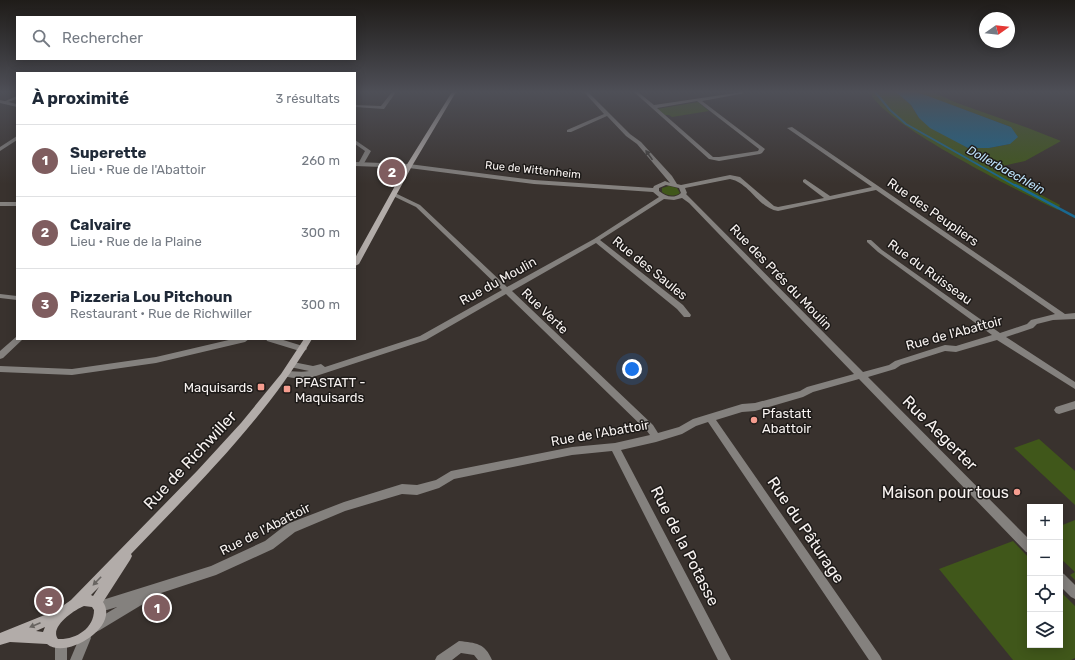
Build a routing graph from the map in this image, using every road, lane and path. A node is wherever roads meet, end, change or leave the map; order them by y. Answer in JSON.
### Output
{"nodes":[{"id":1,"x":435,"y":123,"type":"edge"},
{"id":2,"x":587,"y":123,"type":"edge"},
{"id":3,"x":617,"y":123,"type":"edge"},
{"id":4,"x":671,"y":123,"type":"edge"},
{"id":5,"x":728,"y":123,"type":"edge"},
{"id":6,"x":790,"y":128,"type":"dead end"},
{"id":7,"x":569,"y":130,"type":"dead end"},
{"id":8,"x":16,"y":139,"type":"edge"},
{"id":9,"x":356,"y":143,"type":"edge"},
{"id":10,"x":0,"y":149,"type":"edge"},
{"id":11,"x":358,"y":164,"type":"edge"},
{"id":12,"x":409,"y":166,"type":"junction"},
{"id":13,"x":805,"y":181,"type":"dead end"},
{"id":14,"x":674,"y":184,"type":"junction"},
{"id":15,"x":681,"y":187,"type":"junction"},
{"id":16,"x":878,"y":188,"type":"junction"},
{"id":17,"x":655,"y":190,"type":"junction"},
{"id":18,"x":393,"y":194,"type":"junction"},
{"id":19,"x":683,"y":195,"type":"junction"},
{"id":20,"x":663,"y":197,"type":"junction"},
{"id":21,"x":828,"y":198,"type":"junction"},
{"id":22,"x":0,"y":204,"type":"edge"},
{"id":23,"x":16,"y":204,"type":"edge"},
{"id":24,"x":596,"y":240,"type":"junction"},
{"id":25,"x":869,"y":241,"type":"dead end"},
{"id":26,"x":356,"y":262,"type":"edge"},
{"id":27,"x":508,"y":291,"type":"junction"},
{"id":28,"x":0,"y":296,"type":"edge"},
{"id":29,"x":16,"y":298,"type":"edge"},
{"id":30,"x":687,"y":315,"type":"dead end"},
{"id":31,"x":1063,"y":316,"type":"junction"},
{"id":32,"x":1075,"y":316,"type":"edge"},
{"id":33,"x":998,"y":336,"type":"junction"},
{"id":34,"x":18,"y":340,"type":"edge"},
{"id":35,"x":273,"y":340,"type":"edge"},
{"id":36,"x":308,"y":340,"type":"edge"},
{"id":37,"x":233,"y":341,"type":"edge"},
{"id":38,"x":303,"y":349,"type":"junction"},
{"id":39,"x":0,"y":356,"type":"edge"},
{"id":40,"x":335,"y":365,"type":"junction"},
{"id":41,"x":293,"y":366,"type":"junction"},
{"id":42,"x":0,"y":369,"type":"edge"},
{"id":43,"x":287,"y":374,"type":"junction"},
{"id":44,"x":861,"y":376,"type":"junction"},
{"id":45,"x":1075,"y":386,"type":"edge"},
{"id":46,"x":1075,"y":405,"type":"edge"},
{"id":47,"x":1060,"y":410,"type":"dead end"},
{"id":48,"x":710,"y":418,"type":"junction"},
{"id":49,"x":656,"y":438,"type":"junction"},
{"id":50,"x":615,"y":447,"type":"junction"},
{"id":51,"x":135,"y":543,"type":"junction"},
{"id":52,"x":1027,"y":545,"type":"edge"},
{"id":53,"x":1063,"y":581,"type":"edge"},
{"id":54,"x":159,"y":588,"type":"junction"},
{"id":55,"x":1075,"y":593,"type":"edge"},
{"id":56,"x":76,"y":603,"type":"junction"},
{"id":57,"x":98,"y":604,"type":"junction"},
{"id":58,"x":59,"y":615,"type":"junction"},
{"id":59,"x":96,"y":626,"type":"junction"},
{"id":60,"x":5,"y":637,"type":"edge"},
{"id":61,"x":50,"y":638,"type":"junction"},
{"id":62,"x":85,"y":638,"type":"junction"},
{"id":63,"x":61,"y":647,"type":"junction"},
{"id":64,"x":60,"y":660,"type":"edge"},
{"id":65,"x":76,"y":660,"type":"edge"},
{"id":66,"x":441,"y":660,"type":"edge"},
{"id":67,"x":486,"y":660,"type":"edge"},
{"id":68,"x":725,"y":660,"type":"edge"},
{"id":69,"x":876,"y":660,"type":"edge"}],
"edges":[{"from":1,"to":12,"type":"main road"},
{"from":2,"to":7,"type":"street"},
{"from":14,"to":3,"type":"street","one_way":true},
{"from":4,"to":5,"type":"street"},
{"from":6,"to":16,"type":"street","name":"Rue des Peupliers"},
{"from":8,"to":10,"type":"street"},
{"from":9,"to":11,"type":"street"},
{"from":11,"to":12,"type":"street","name":"Rue de Wittenheim"},
{"from":12,"to":17,"type":"street","name":"Rue de Wittenheim"},
{"from":12,"to":18,"type":"main road"},
{"from":13,"to":21,"type":"street"},
{"from":14,"to":15,"type":"street"},
{"from":14,"to":17,"type":"street"},
{"from":15,"to":19,"type":"street"},
{"from":15,"to":21,"type":"street"},
{"from":16,"to":21,"type":"street"},
{"from":16,"to":31,"type":"street","name":"Rue des Peupliers"},
{"from":17,"to":20,"type":"street"},
{"from":18,"to":26,"type":"main road"},
{"from":18,"to":27,"type":"street","name":"Rue Verte"},
{"from":19,"to":20,"type":"street"},
{"from":19,"to":44,"type":"street","name":"Rue des Prés du Moulin"},
{"from":20,"to":24,"type":"street","name":"Rue du Moulin"},
{"from":22,"to":23,"type":"street"},
{"from":24,"to":27,"type":"street","name":"Rue du Moulin"},
{"from":24,"to":30,"type":"street","name":"Rue des Saules"},
{"from":25,"to":33,"type":"street","name":"Rue du Ruisseau"},
{"from":27,"to":40,"type":"street","name":"Rue du Moulin"},
{"from":27,"to":49,"type":"street","name":"Rue Verte"},
{"from":28,"to":29,"type":"street"},
{"from":31,"to":32,"type":"street","name":"Rue de l'Abattoir"},
{"from":31,"to":33,"type":"street","name":"Rue de l'Abattoir"},
{"from":33,"to":44,"type":"street","name":"Rue de l'Abattoir"},
{"from":33,"to":45,"type":"street","name":"Rue du Ruisseau"},
{"from":34,"to":39,"type":"street"},
{"from":35,"to":38,"type":"street"},
{"from":36,"to":38,"type":"main road","name":"Rue de Richwiller"},
{"from":37,"to":42,"type":"street"},
{"from":38,"to":41,"type":"main road","name":"Rue de Richwiller"},
{"from":40,"to":41,"type":"street","name":"Rue du Moulin"},
{"from":40,"to":43,"type":"street","name":"Rue du Moulin"},
{"from":41,"to":43,"type":"main road","name":"Rue de Richwiller"},
{"from":43,"to":51,"type":"main road","name":"Rue de Richwiller"},
{"from":44,"to":48,"type":"street","name":"Rue de l'Abattoir"},
{"from":44,"to":52,"type":"street","name":"Rue Aegerter"},
{"from":46,"to":47,"type":"street"},
{"from":48,"to":49,"type":"street","name":"Rue de l'Abattoir"},
{"from":48,"to":69,"type":"street","name":"Rue du Pâturage"},
{"from":49,"to":50,"type":"street","name":"Rue de l'Abattoir"},
{"from":50,"to":54,"type":"street","name":"Rue de l'Abattoir"},
{"from":50,"to":68,"type":"street","name":"Rue de la Potasse"},
{"from":51,"to":56,"type":"main road","name":"Rue de Richwiller","one_way":true},
{"from":51,"to":57,"type":"main road","name":"Rue de Richwiller"},
{"from":53,"to":55,"type":"street"},
{"from":54,"to":57,"type":"street","name":"Rue de l'Abattoir"},
{"from":54,"to":59,"type":"street","name":"Rue de l'Abattoir"},
{"from":56,"to":57,"type":"main road"},
{"from":56,"to":58,"type":"main road"},
{"from":57,"to":59,"type":"main road"},
{"from":58,"to":60,"type":"main road","one_way":true},
{"from":58,"to":61,"type":"main road"},
{"from":59,"to":62,"type":"main road"},
{"from":60,"to":61,"type":"main road"},
{"from":61,"to":63,"type":"main road"},
{"from":62,"to":63,"type":"main road"},
{"from":62,"to":65,"type":"street"},
{"from":63,"to":64,"type":"street"},
{"from":66,"to":67,"type":"street"}]}
